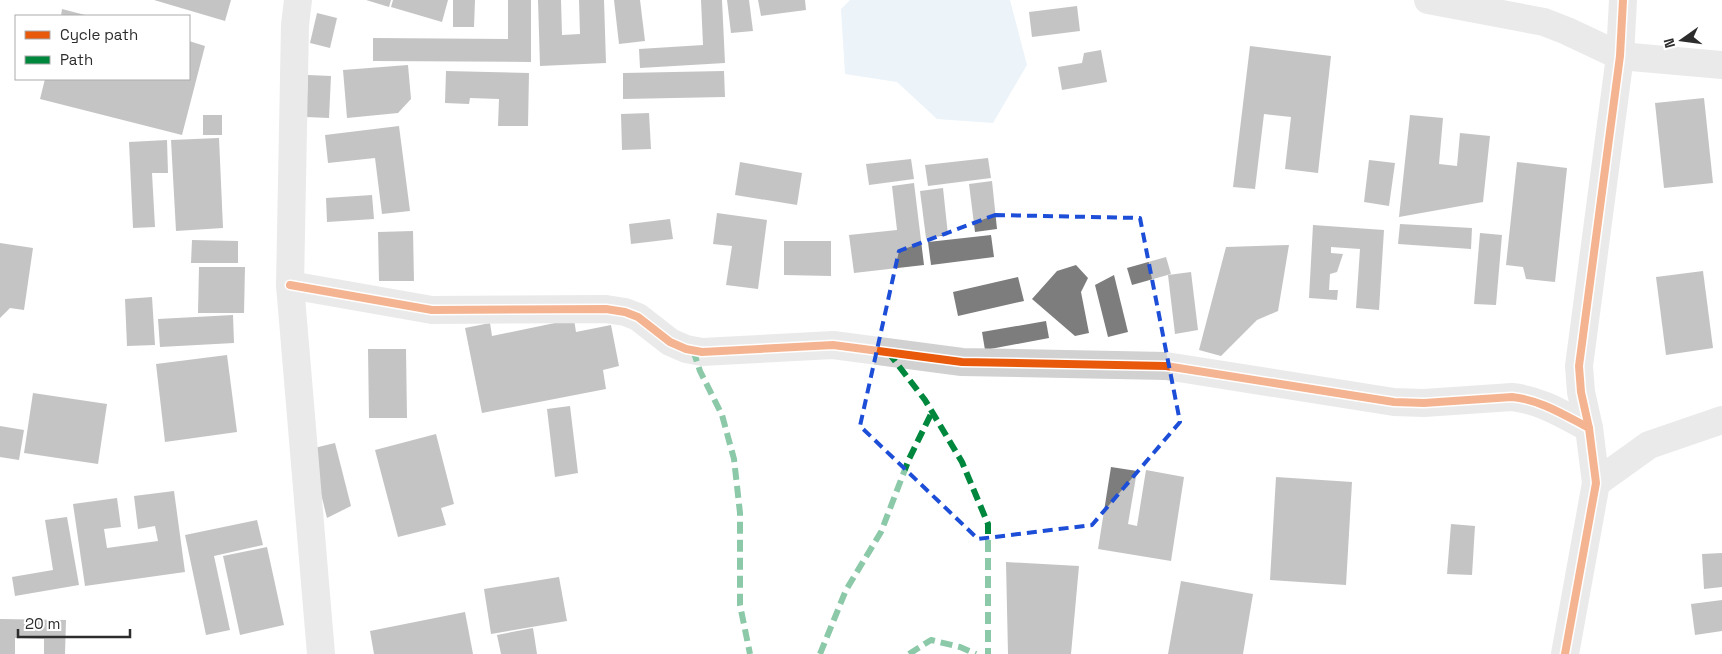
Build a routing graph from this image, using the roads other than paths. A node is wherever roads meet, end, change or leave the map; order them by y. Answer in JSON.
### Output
{"nodes":[{"id":1,"x":298,"y":0,"type":"edge"},
{"id":2,"x":1428,"y":0,"type":"edge"},
{"id":3,"x":1623,"y":0,"type":"edge"},
{"id":4,"x":1620,"y":56,"type":"junction"},
{"id":5,"x":1722,"y":65,"type":"edge"},
{"id":6,"x":290,"y":285,"type":"junction"},
{"id":7,"x":1722,"y":420,"type":"edge"},
{"id":8,"x":1589,"y":428,"type":"junction"},
{"id":9,"x":1596,"y":483,"type":"junction"},
{"id":10,"x":321,"y":654,"type":"edge"},
{"id":11,"x":1565,"y":654,"type":"edge"}],
"edges":[{"from":1,"to":6,"type":"street"},
{"from":2,"to":4,"type":"street"},
{"from":3,"to":4,"type":"street"},
{"from":4,"to":5,"type":"street"},
{"from":4,"to":8,"type":"street"},
{"from":6,"to":8,"type":"street"},
{"from":6,"to":10,"type":"street"},
{"from":7,"to":9,"type":"street"},
{"from":8,"to":9,"type":"street"},
{"from":9,"to":11,"type":"street"}]}
